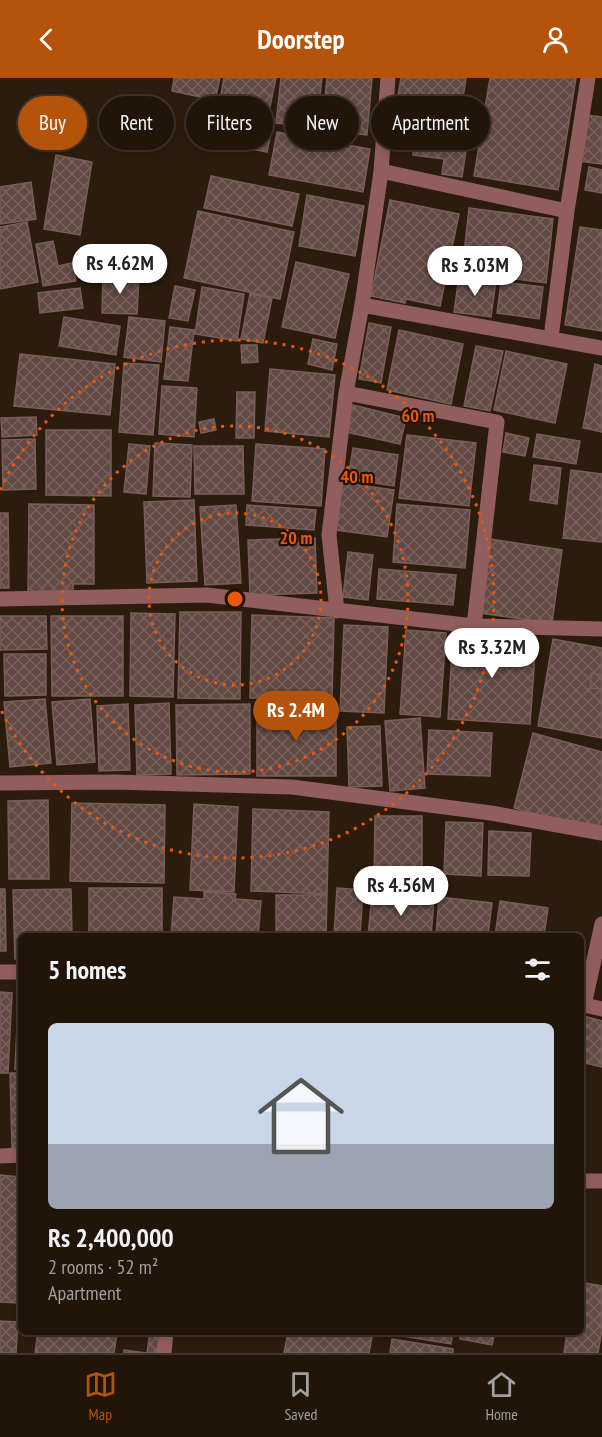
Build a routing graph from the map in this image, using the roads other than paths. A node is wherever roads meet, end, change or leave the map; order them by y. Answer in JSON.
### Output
{"nodes":[{"id":1,"x":388,"y":78,"type":"edge"},
{"id":2,"x":588,"y":78,"type":"edge"},
{"id":3,"x":381,"y":171,"type":"junction"},
{"id":4,"x":567,"y":211,"type":"junction"},
{"id":5,"x":362,"y":305,"type":"junction"},
{"id":6,"x":551,"y":338,"type":"junction"},
{"id":7,"x":602,"y":348,"type":"edge"},
{"id":8,"x":346,"y":393,"type":"junction"},
{"id":9,"x":0,"y":599,"type":"edge"},
{"id":10,"x":336,"y":611,"type":"junction"},
{"id":11,"x":474,"y":626,"type":"junction"},
{"id":12,"x":602,"y":629,"type":"edge"},
{"id":13,"x":0,"y":783,"type":"edge"},
{"id":14,"x":602,"y":833,"type":"edge"},
{"id":15,"x":602,"y":924,"type":"edge"},
{"id":16,"x":0,"y":972,"type":"edge"},
{"id":17,"x":18,"y":972,"type":"edge"},
{"id":18,"x":584,"y":996,"type":"edge"},
{"id":19,"x":584,"y":1005,"type":"edge"},
{"id":20,"x":602,"y":1010,"type":"edge"},
{"id":21,"x":18,"y":1155,"type":"edge"},
{"id":22,"x":0,"y":1156,"type":"edge"},
{"id":23,"x":584,"y":1181,"type":"edge"},
{"id":24,"x":602,"y":1181,"type":"edge"},
{"id":25,"x":166,"y":1335,"type":"edge"},
{"id":26,"x":164,"y":1353,"type":"edge"}],
"edges":[{"from":1,"to":3,"type":"street"},
{"from":2,"to":4,"type":"street"},
{"from":3,"to":4,"type":"street"},
{"from":3,"to":5,"type":"street"},
{"from":4,"to":6,"type":"street"},
{"from":5,"to":6,"type":"street"},
{"from":5,"to":8,"type":"street"},
{"from":6,"to":7,"type":"street"},
{"from":8,"to":10,"type":"street"},
{"from":8,"to":11,"type":"street"},
{"from":9,"to":10,"type":"street"},
{"from":10,"to":11,"type":"street"},
{"from":11,"to":12,"type":"street"},
{"from":13,"to":14,"type":"street"},
{"from":15,"to":18,"type":"street"},
{"from":16,"to":17,"type":"street"},
{"from":19,"to":20,"type":"street"},
{"from":21,"to":22,"type":"street"},
{"from":23,"to":24,"type":"street"},
{"from":25,"to":26,"type":"street"}]}
